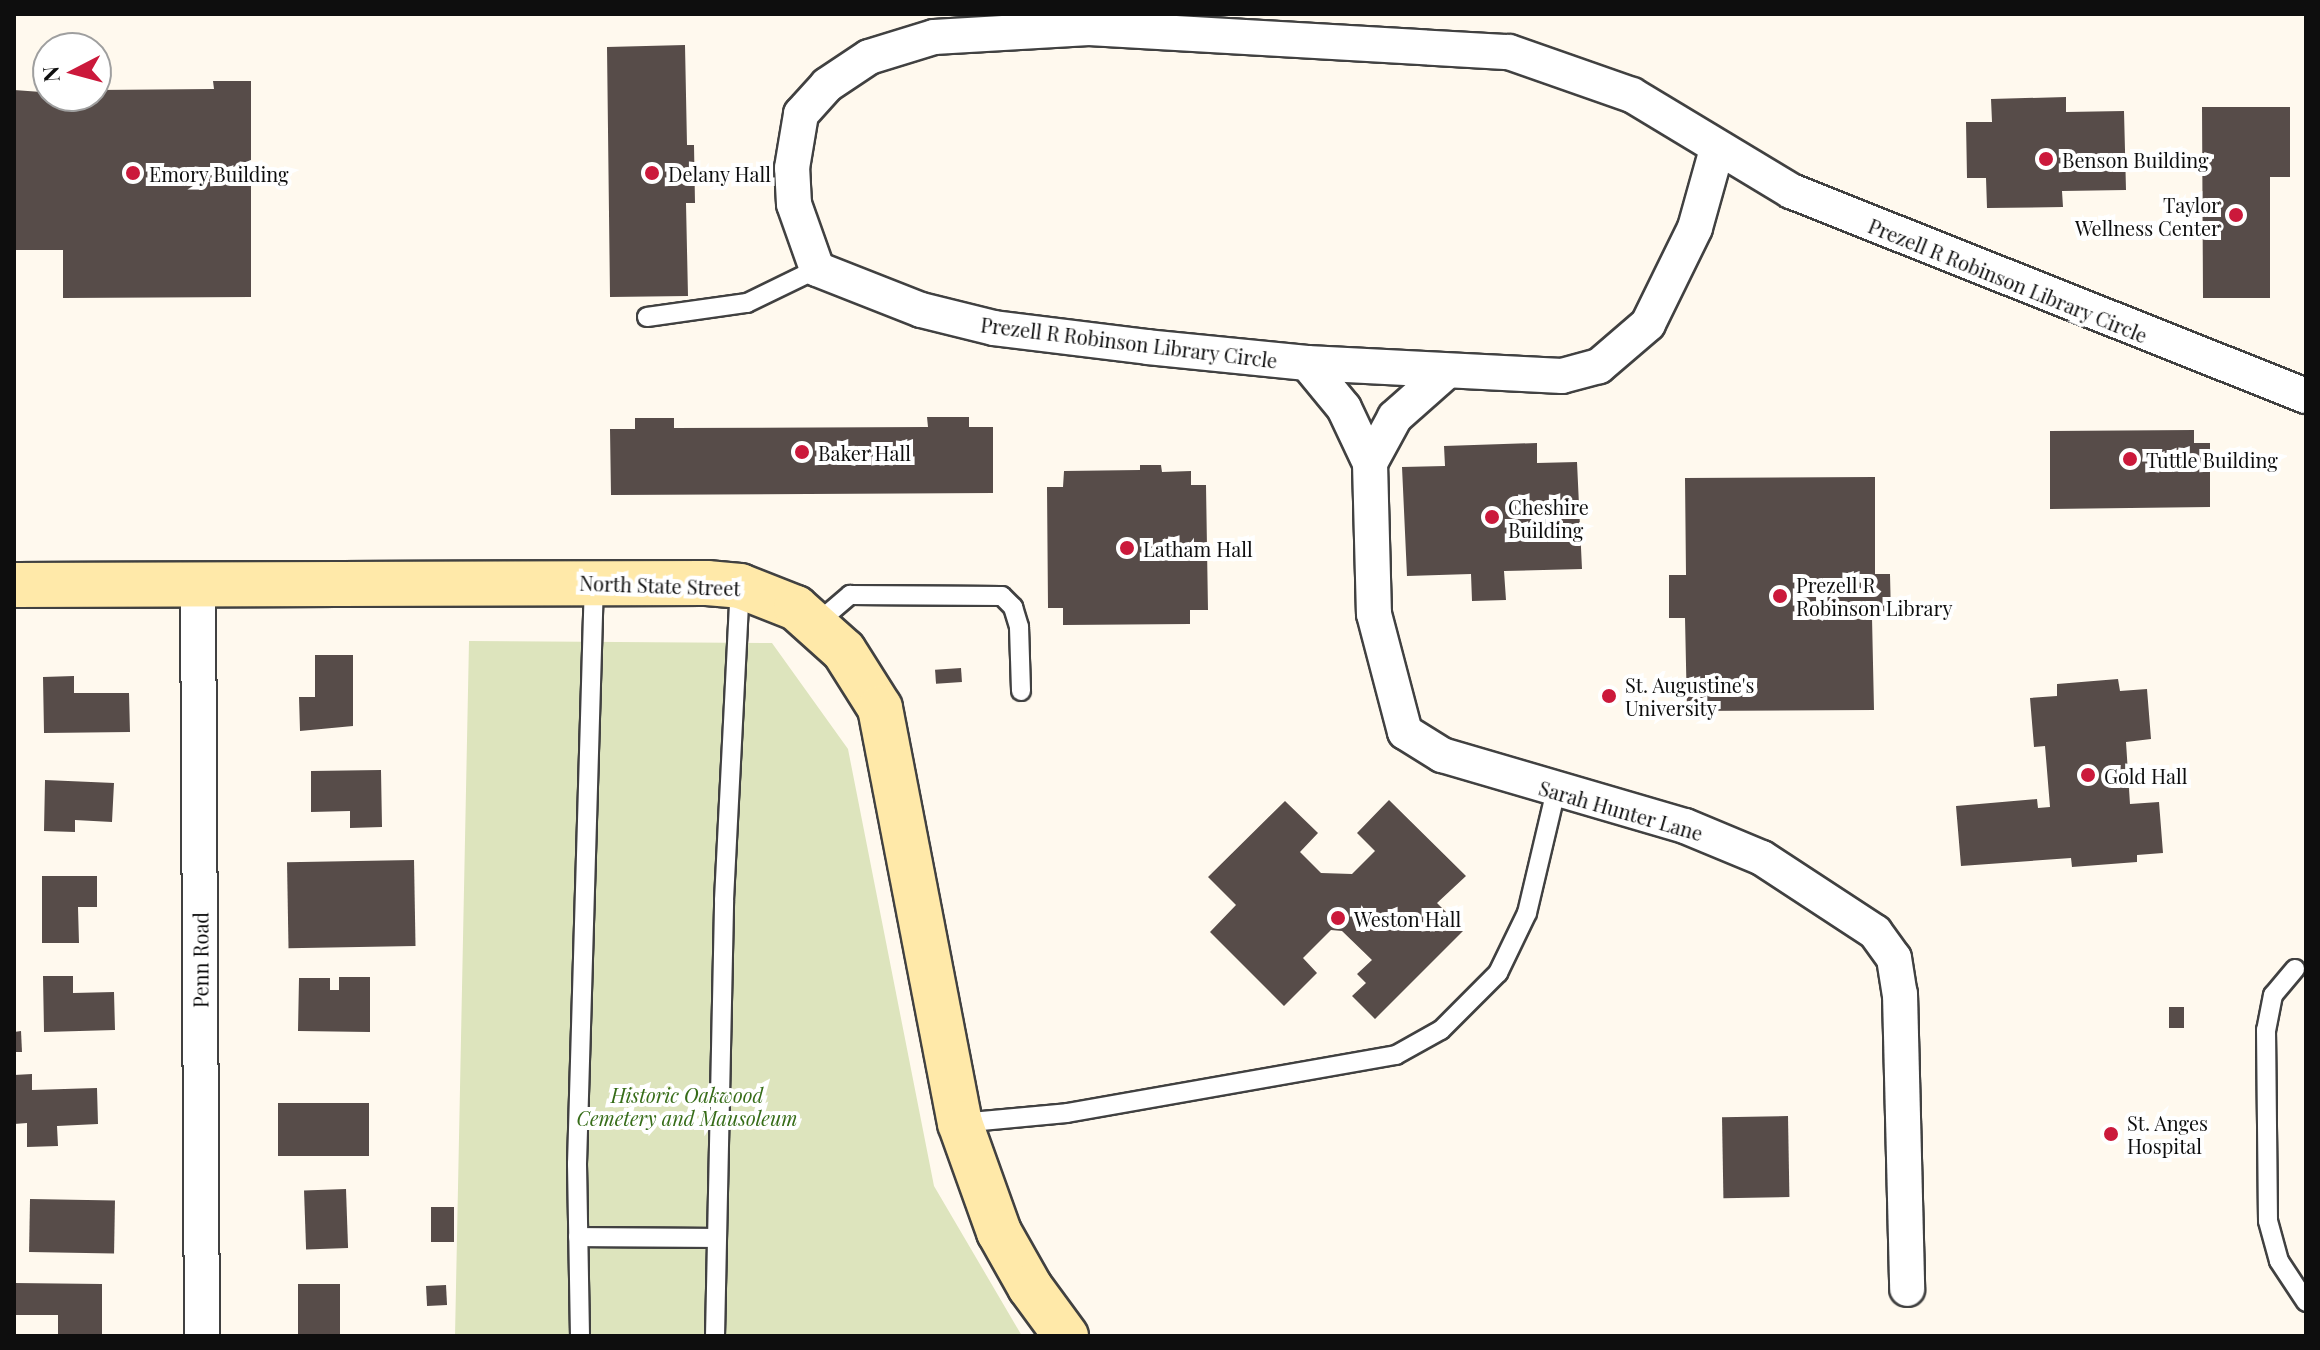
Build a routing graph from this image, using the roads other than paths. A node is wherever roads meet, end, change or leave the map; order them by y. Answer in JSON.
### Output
{"nodes":[{"id":1,"x":1018,"y":21,"type":"edge"},
{"id":2,"x":1085,"y":21,"type":"edge"},
{"id":3,"x":1717,"y":149,"type":"junction"},
{"id":4,"x":817,"y":269,"type":"junction"},
{"id":5,"x":647,"y":317,"type":"dead end"},
{"id":6,"x":1307,"y":363,"type":"junction"},
{"id":7,"x":1447,"y":371,"type":"junction"},
{"id":8,"x":2306,"y":396,"type":"edge"},
{"id":9,"x":1370,"y":463,"type":"junction"},
{"id":10,"x":594,"y":582,"type":"junction"},
{"id":11,"x":198,"y":584,"type":"junction"},
{"id":12,"x":14,"y":585,"type":"edge"},
{"id":13,"x":740,"y":586,"type":"junction"},
{"id":14,"x":816,"y":624,"type":"junction"},
{"id":15,"x":1021,"y":691,"type":"dead end"},
{"id":16,"x":1556,"y":790,"type":"junction"},
{"id":17,"x":2295,"y":969,"type":"dead end"},
{"id":18,"x":960,"y":1123,"type":"junction"},
{"id":19,"x":578,"y":1237,"type":"junction"},
{"id":20,"x":714,"y":1238,"type":"junction"},
{"id":21,"x":1907,"y":1289,"type":"dead end"},
{"id":22,"x":2306,"y":1302,"type":"edge"},
{"id":23,"x":202,"y":1336,"type":"edge"},
{"id":24,"x":580,"y":1336,"type":"edge"},
{"id":25,"x":715,"y":1336,"type":"edge"},
{"id":26,"x":1066,"y":1336,"type":"edge"}],
"edges":[{"from":1,"to":2,"type":"street","name":"Prezell R Robinson Library Circle"},
{"from":1,"to":4,"type":"street","name":"Prezell R Robinson Library Circle"},
{"from":2,"to":3,"type":"street","name":"Prezell R Robinson Library Circle"},
{"from":3,"to":7,"type":"street","name":"Prezell R Robinson Library Circle"},
{"from":3,"to":8,"type":"street","name":"Prezell R Robinson Library Circle"},
{"from":4,"to":5,"type":"lane"},
{"from":4,"to":6,"type":"street","name":"Prezell R Robinson Library Circle"},
{"from":6,"to":7,"type":"street","name":"Prezell R Robinson Library Circle"},
{"from":6,"to":9,"type":"street","name":"Sarah Hunter Lane"},
{"from":7,"to":9,"type":"street"},
{"from":9,"to":16,"type":"street","name":"Sarah Hunter Lane"},
{"from":10,"to":11,"type":"street","name":"North State Street"},
{"from":10,"to":13,"type":"street","name":"North State Street"},
{"from":10,"to":19,"type":"lane"},
{"from":11,"to":12,"type":"street","name":"North State Street"},
{"from":11,"to":23,"type":"street","name":"Penn Road"},
{"from":13,"to":14,"type":"street","name":"North State Street"},
{"from":13,"to":20,"type":"lane"},
{"from":14,"to":15,"type":"lane"},
{"from":14,"to":18,"type":"street","name":"North State Street"},
{"from":16,"to":18,"type":"lane"},
{"from":16,"to":21,"type":"street","name":"Sarah Hunter Lane"},
{"from":17,"to":22,"type":"lane"},
{"from":18,"to":26,"type":"street","name":"North State Street"},
{"from":19,"to":20,"type":"lane"},
{"from":19,"to":24,"type":"lane"},
{"from":20,"to":25,"type":"lane"}]}
